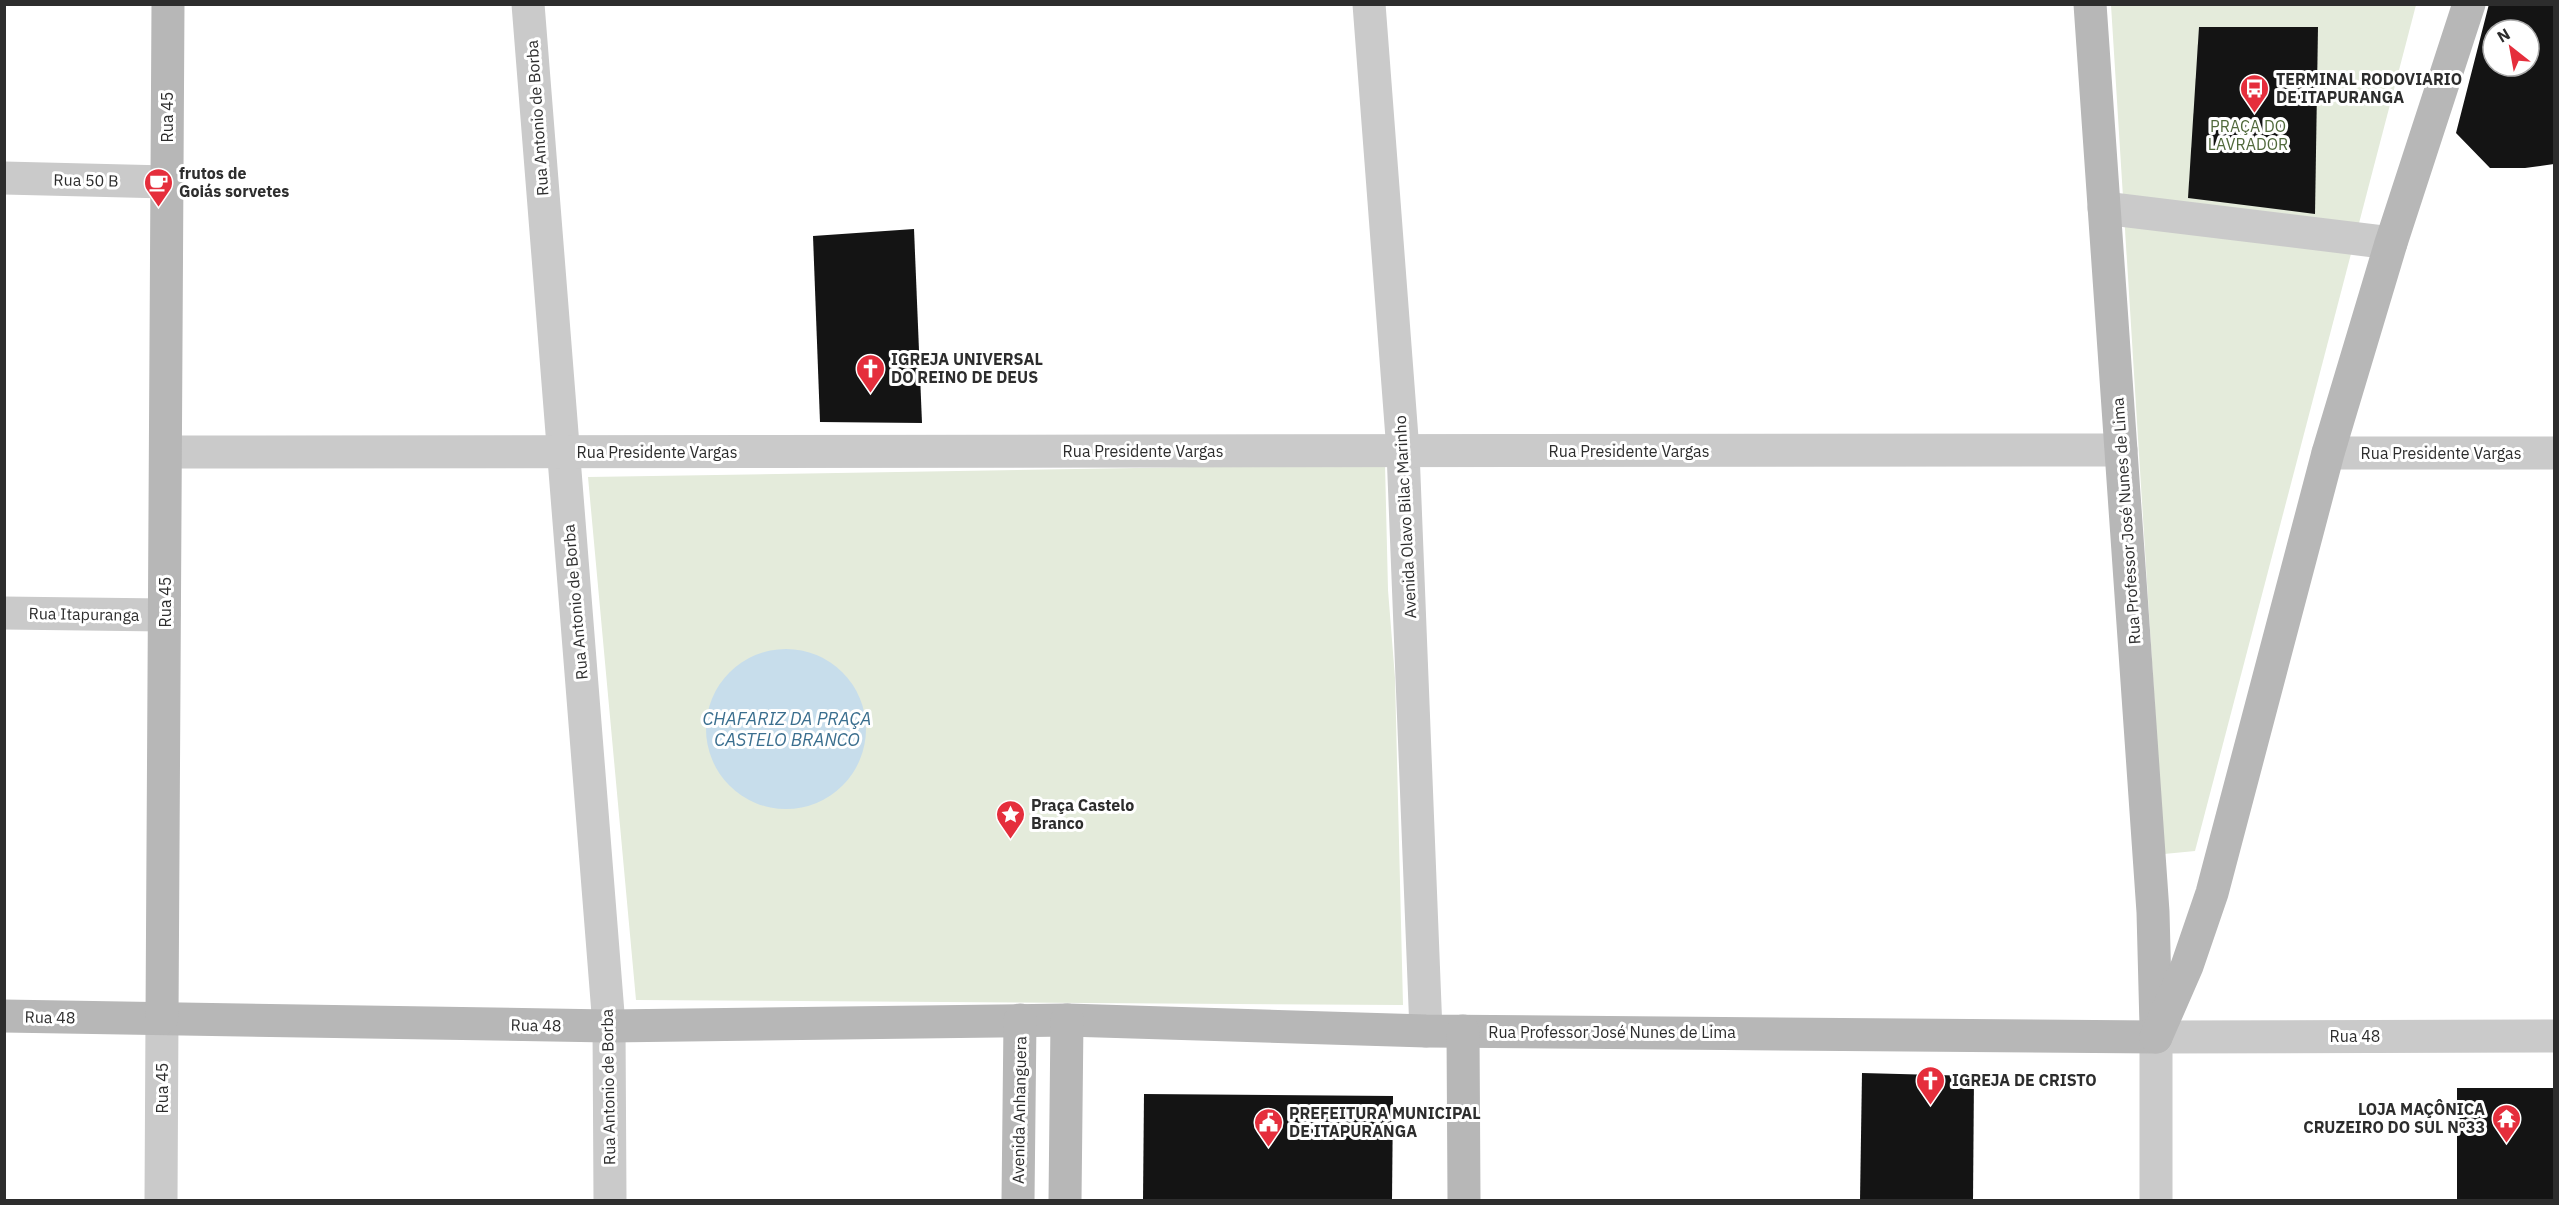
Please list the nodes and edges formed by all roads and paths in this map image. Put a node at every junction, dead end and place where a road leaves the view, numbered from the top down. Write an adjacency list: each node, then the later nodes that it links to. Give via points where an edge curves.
1 (168, 4): 7 (main road, Rua 45)
2 (528, 4): 13 (street, Rua Antonio de Borba)
3 (1369, 4): 11 (street, Avenida Olavo Bilac Marinho)
4 (2090, 4): 8 (main road, Rua Professor José Nunes de Lima)
5 (2469, 4): 9 (main road)
6 (4, 178): 7 (street, Rua 50 B)
7 (167, 182): 12 (main road, Rua 45)
8 (2104, 208): 9 (street); 10 (main road, Rua Professor José Nunes de Lima)
9 (2391, 243): 14 (main road)
10 (2121, 450): 11 (street, Rua Presidente Vargas); 26 (main road, Rua Professor José Nunes de Lima, via 2153,912)
11 (1403, 451): 13 (street, Rua Presidente Vargas); 23 (street, Avenida Olavo Bilac Marinho)
12 (166, 452): 13 (street, Rua Presidente Vargas); 17 (main road, Rua 45)
13 (564, 452): 22 (street, Rua Antonio de Borba)
14 (2328, 453): 15 (street, Rua Presidente Vargas); 26 (main road, via 2212,893 2187,966)
15 (2554, 453)
16 (4, 613): 17 (street, Rua Itapuranga)
17 (164, 615): 19 (main road, Rua 45)
18 (4, 1016): 19 (main road, Rua 48)
19 (162, 1018): 22 (main road, Rua 48); 27 (street, Rua 45)
20 (1020, 1020): 21 (main road, Rua 48); 22 (main road, Rua 48); 29 (main road, Avenida Anhanguera)
21 (1067, 1020): 23 (main road, Rua Professor José Nunes de Lima); 30 (main road)
22 (609, 1026): 28 (street, Rua Antonio de Borba)
23 (1426, 1031): 24 (main road, Rua Professor José Nunes de Lima)
24 (1463, 1031): 26 (main road, Rua Professor José Nunes de Lima); 31 (main road)
25 (2554, 1036): 26 (street, Rua 48)
26 (2156, 1037): 32 (street, Rua Professor José Nunes de Lima)
27 (161, 1200)
28 (610, 1200)
29 (1018, 1200)
30 (1065, 1200)
31 (1464, 1200)
32 (2156, 1200)

